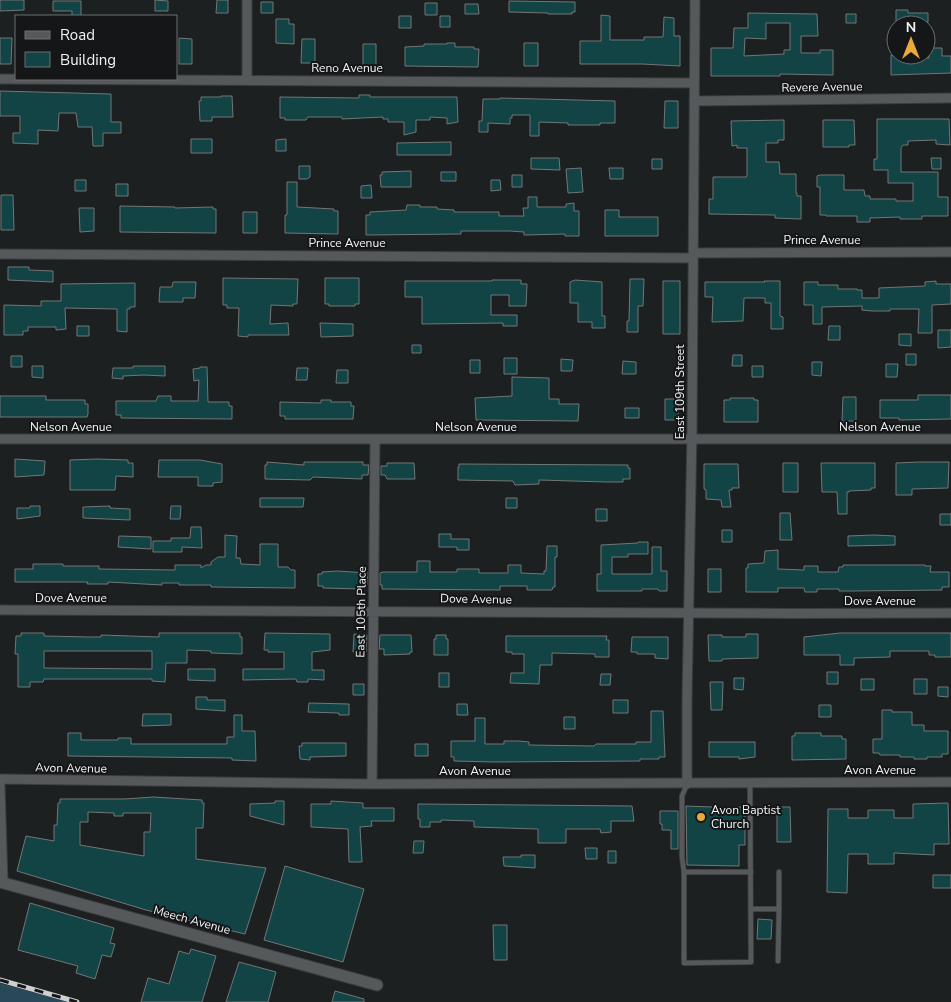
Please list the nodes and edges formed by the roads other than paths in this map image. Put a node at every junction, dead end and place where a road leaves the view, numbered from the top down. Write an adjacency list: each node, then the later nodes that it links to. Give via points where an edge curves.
1 (247, 0): 6 (street)
2 (695, 0): 7 (street, East 109th Street)
3 (0, 79): 4 (street, Reno Avenue)
4 (15, 79)
5 (178, 80): 6 (street, Reno Avenue)
6 (247, 80): 7 (street, Reno Avenue)
7 (694, 84): 9 (street, East 109th Street)
8 (951, 98): 9 (street, Revere Avenue)
9 (694, 101): 12 (street, East 109th Street)
10 (951, 252): 12 (street, Prince Avenue)
11 (0, 254): 12 (street, Prince Avenue)
12 (694, 256): 16 (street, East 109th Street)
13 (951, 439): 16 (street, Nelson Avenue)
14 (0, 440): 15 (street, Nelson Avenue)
15 (375, 440): 16 (street, Nelson Avenue); 18 (street, East 105th Place)
16 (692, 440): 20 (street, East 109th Street)
17 (0, 610): 18 (street, Dove Avenue)
18 (374, 610): 20 (street, Dove Avenue); 23 (street, East 105th Place)
19 (951, 613): 20 (street, Dove Avenue)
20 (688, 615): 24 (street, East 109th Street)
21 (0, 780): 23 (street, Avon Avenue)
22 (951, 782): 25 (street, Avon Avenue)
23 (372, 784): 24 (street, Avon Avenue)
24 (687, 784): 25 (street, Avon Avenue); 27 (lane, via 682,796)
25 (750, 784): 28 (lane)
26 (0, 785): 30 (street)
27 (684, 872): 28 (lane); 31 (lane, via 684,963 751,962)
28 (751, 872): 31 (lane)
29 (779, 872): 32 (lane)
30 (1, 882): 34 (street, Meech Avenue)
31 (751, 909): 32 (lane)
32 (779, 909): 33 (lane)
33 (778, 961)
34 (377, 985)

